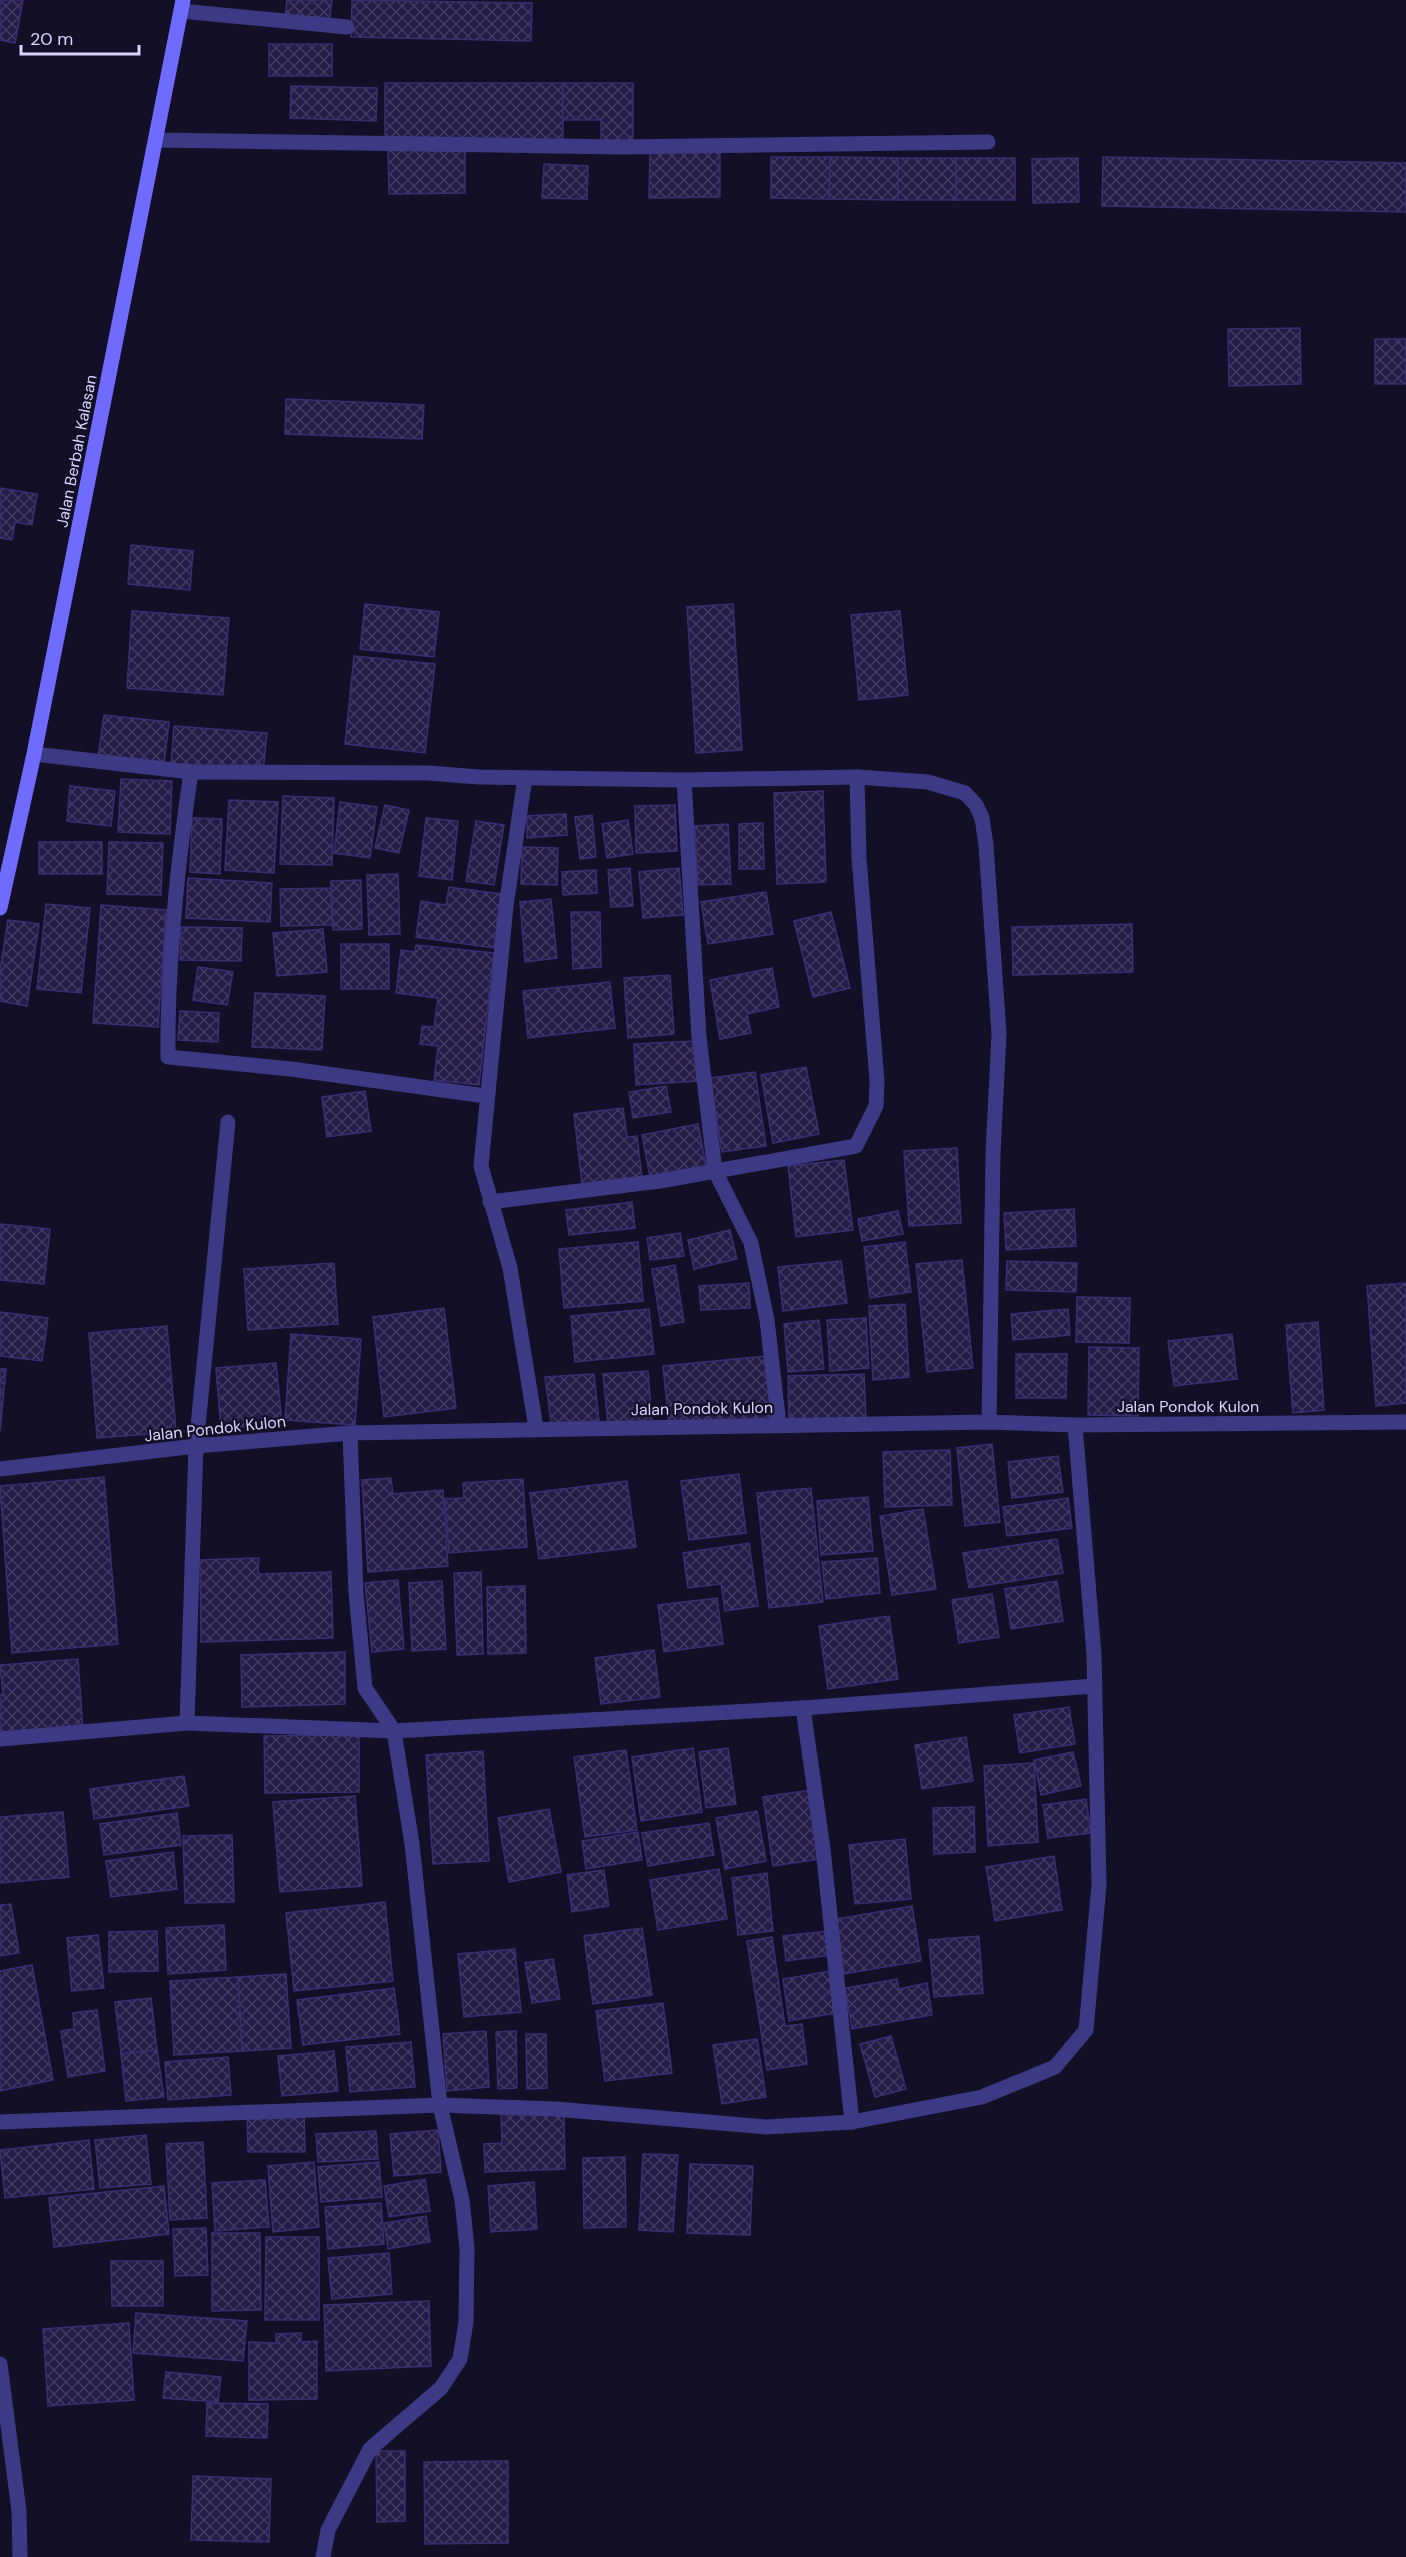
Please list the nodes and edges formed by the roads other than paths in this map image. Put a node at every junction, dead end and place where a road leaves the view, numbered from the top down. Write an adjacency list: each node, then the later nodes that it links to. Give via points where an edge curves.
1 (182, 5): 2 (street); 3 (street, Jalan Berbah Kalasan)
2 (347, 27)
3 (156, 140): 4 (street, via 621,147); 5 (street, Jalan Berbah Kalasan)
4 (988, 142)
5 (34, 754): 6 (street); 10 (street, Jalan Berbah Kalasan)
6 (190, 772): 8 (street, via 429,773); 11 (street, via 173,922 168,1057 291,1069)
7 (857, 777): 9 (street); 13 (street, via 876,1106 856,1146); 15 (street, via 928,782 965,793 982,818 999,1034)
8 (525, 778): 9 (street); 11 (street, via 506,906)
9 (684, 780): 13 (street, via 699,1037)
10 (0, 908)
11 (486, 1096): 14 (street, via 481,1166)
12 (228, 1122): 21 (street)
13 (715, 1171): 14 (street); 17 (street, via 751,1243 768,1320)
14 (490, 1202): 19 (street, via 510,1268)
15 (989, 1422): 17 (street, Jalan Pondok Kulon); 18 (street, Jalan Pondok Kulon)
16 (1406, 1422): 18 (street, Jalan Pondok Kulon)
17 (779, 1425): 19 (street, Jalan Pondok Kulon)
18 (1075, 1425): 23 (street)
19 (536, 1428): 20 (street, Jalan Pondok Kulon)
20 (350, 1433): 21 (street, Jalan Pondok Kulon); 26 (street, via 356,1593 365,1688)
21 (196, 1446): 22 (street, Jalan Pondok Kulon); 25 (street)
22 (0, 1469)
23 (1094, 1686): 24 (street); 30 (street, via 1099,1885 1086,2030 1055,2067 982,2097)
24 (803, 1708): 26 (street); 30 (street, via 824,1858)
25 (187, 1723): 26 (street); 27 (street)
26 (394, 1731): 28 (street, via 412,1844)
27 (0, 1739)
28 (440, 2105): 29 (street); 30 (street, via 555,2109 766,2127); 33 (street, via 462,2200 467,2248 466,2322 460,2359 441,2388 370,2449 328,2530)
29 (0, 2122)
30 (852, 2122)
31 (0, 2364): 32 (street, via 19,2511)
32 (20, 2557)
33 (323, 2557)

